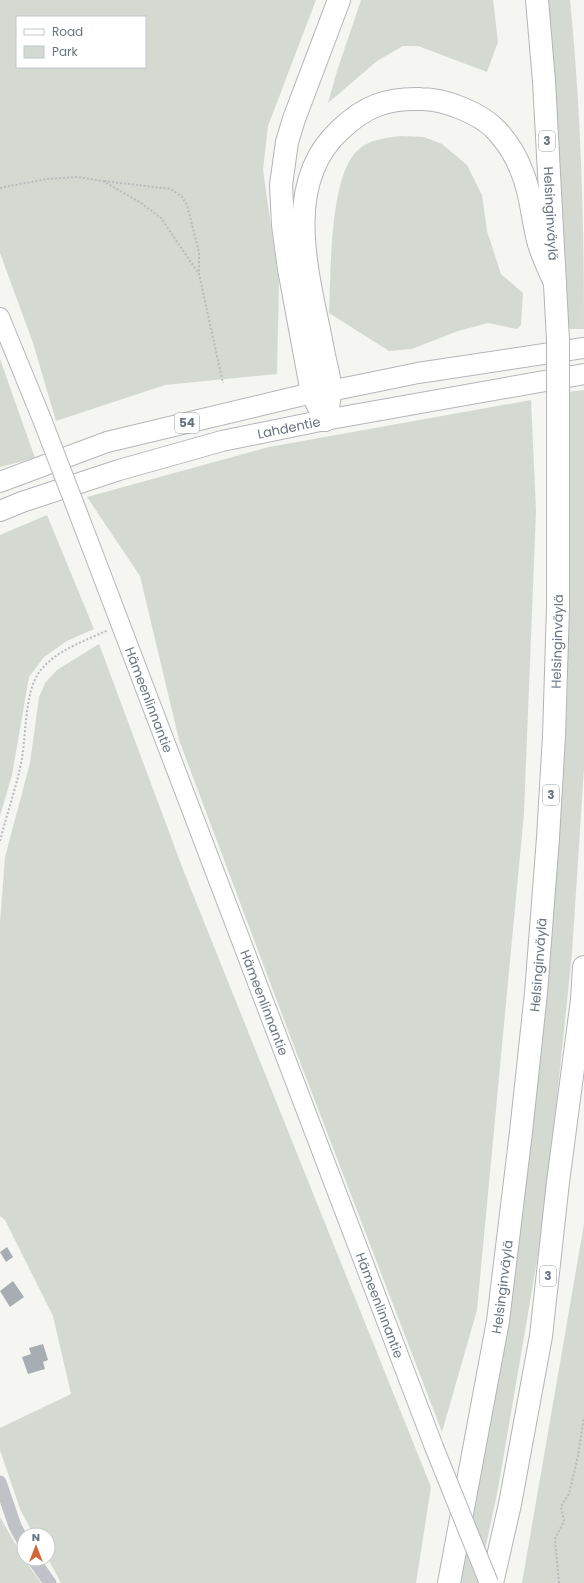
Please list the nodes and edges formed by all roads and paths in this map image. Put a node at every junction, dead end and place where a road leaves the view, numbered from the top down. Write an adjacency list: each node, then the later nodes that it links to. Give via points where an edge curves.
1 (339, 0): 11 (highway, via 294,119 287,142 281,185 289,269)
2 (536, 0): 6 (highway, Helsinginväylä / 3, via 544,81)
3 (103, 181): 4 (path, via 78,177 47,179); 5 (path, via 161,218); 5 (path, via 172,189 182,197 187,205 199,252)
4 (0, 188)
5 (199, 274): 10 (path)
6 (555, 283): 11 (highway, via 539,243 523,172 496,130 469,112 429,99 401,99 369,109 349,121 325,146 306,191 303,230); 23 (highway, Helsinginväylä / 3, bridge, via 558,340 558,599 548,838 536,993 498,1321)
7 (0, 317): 15 (main road, Hämeenlinnantie, bridge)
8 (584, 348): 11 (main road, 54, via 418,373)
9 (584, 374): 12 (main road, Lahdentie / 54)
10 (223, 383)
11 (321, 392): 12 (highway); 13 (main road, 54, via 107,442)
12 (325, 420): 14 (main road, Lahdentie / 54, via 222,441 119,470)
13 (0, 482)
14 (0, 511)
15 (122, 624): 16 (path, via 65,651 51,660 38,674 32,689 22,759); 24 (main road, Hämeenlinnantie, bridge)
16 (0, 841)
17 (584, 967): 25 (highway, 3, via 542,1336)
18 (584, 1417): 26 (path, via 569,1494 561,1506 564,1521 555,1539)
19 (0, 1482): 20 (street)
20 (16, 1528)
21 (39, 1567): 22 (street)
22 (50, 1583)
23 (449, 1583)
24 (488, 1583)
25 (492, 1583)
26 (559, 1583)

